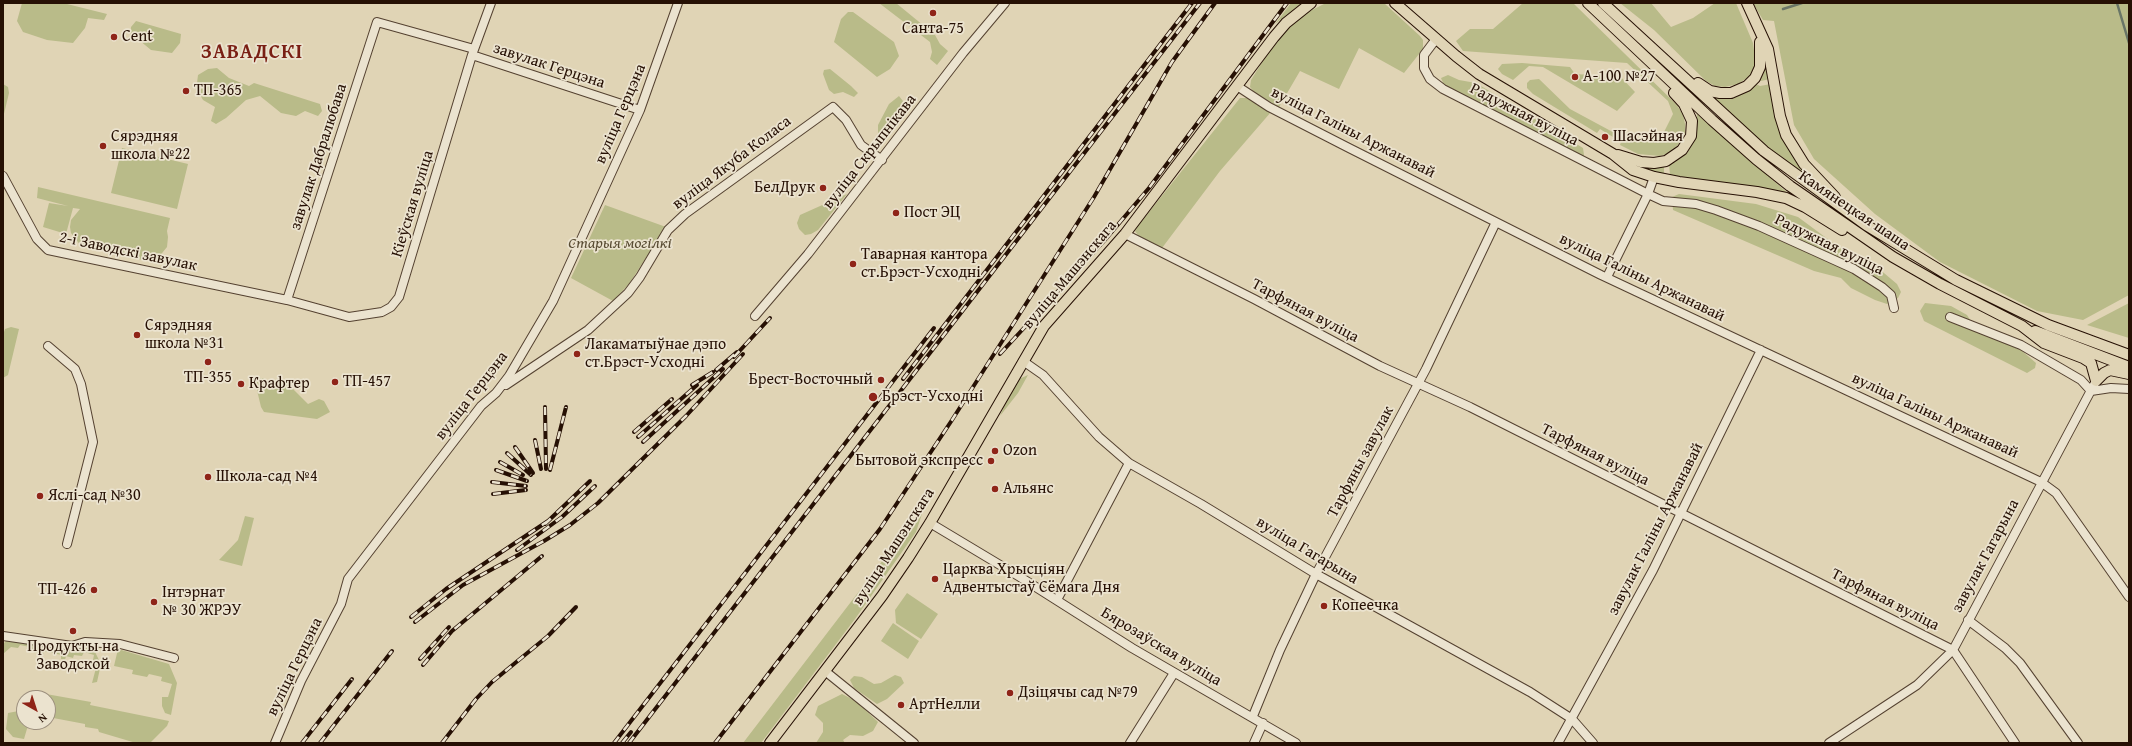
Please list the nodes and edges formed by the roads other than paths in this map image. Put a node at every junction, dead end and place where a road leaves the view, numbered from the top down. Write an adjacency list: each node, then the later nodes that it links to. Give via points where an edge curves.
1 (491, 3): 13 (street, Кіеўская вуліца)
2 (678, 3): 15 (street, вуліца Герцэна)
3 (1005, 3): 17 (street, вуліца Скрыпнікава, via 963,53)
4 (1312, 3): 14 (main road, вуліца Машэнскага, via 1280,29)
5 (1395, 3): 12 (main road)
6 (1588, 3): 11 (main road, Камянецкая шаша)
7 (1603, 3): 11 (main road, Камянецкая шаша)
8 (1747, 3): 10 (main road)
9 (377, 22): 13 (street, завулак Герцэна); 26 (street, завулак Дабралюбава)
10 (1758, 26): 11 (main road, via 1762,53 1758,73 1747,86 1726,93 1705,88 1647,40); 22 (main road, via 1769,54 1780,116 1792,146 1822,185 1854,211)
11 (1631, 37): 16 (main road, via 1637,57 1684,104 1692,127 1682,150 1666,161 1641,162); 22 (main road, Камянецкая шаша, via 1764,151); 24 (main road, Камянецкая шаша, via 1756,159)
12 (1436, 39): 16 (main road, via 1492,82); 20 (street, Радужная вуліца, via 1427,49 1424,61 1426,74 1435,83)
13 (473, 52): 15 (street, завулак Герцэна); 26 (street, Кіеўская вуліца, via 396,303 382,312 349,317)
14 (1237, 86): 21 (street, вуліца Галіны Аржанавай, via 1269,107); 23 (main road, вуліца Машэнскага)
15 (640, 110): 41 (street, вуліца Герцэна, via 553,301 513,371)
16 (1613, 154): 19 (main road, via 1633,170)
17 (882, 160): 28 (street, вуліца Скрыпнікава); 41 (street, вуліца Якуба Коласа, via 861,145 846,120 833,107 689,210 668,230 628,293 588,330 520,374)
18 (3, 176): 26 (street, 2-і Заводскі завулак, via 37,239 48,250)
19 (1654, 176): 20 (street); 24 (main road, via 1786,198 1863,243)
20 (1648, 194): 25 (street); 27 (street, Радужная вуліца, via 1663,201 1696,204 1716,210 1759,226 1854,269 1891,295)
21 (1496, 222): 25 (street, вуліца Галіны Аржанавай); 38 (street, Тарфяны завулак)
22 (1866, 225): 33 (main road, Камянецкая шаша, via 1956,280 2048,325)
23 (1125, 234): 34 (main road, вуліца Машэнскага, via 1052,316); 38 (street, Тарфяная вуліца)
24 (1882, 251): 30 (main road, Камянецкая шаша)
25 (1607, 277): 32 (street, вуліца Галіны Аржанавай)
26 (287, 300)
27 (1894, 308)
28 (755, 316)
29 (1950, 317): 40 (street, via 2021,345 2081,380)
30 (2022, 326): 35 (main road); 37 (main road, Камянецкая шаша, via 2044,343 2092,363)
31 (48, 346): 46 (street, via 74,369 81,384 93,442)
32 (1760, 350): 43 (street, вуліца Галіны Аржанавай); 44 (street, завулак Галіны Аржанавай)
33 (2129, 355)
34 (1022, 361): 42 (street, вуліца Гагарына, via 1043,375 1099,437); 45 (main road, вуліца Машэнскага)
35 (2129, 367)
36 (2129, 374): 37 (main road, via 2110,370)
37 (2096, 382): 40 (street, завулак Гагарына)
38 (1418, 384): 44 (street, Тарфяная вуліца, via 1470,407); 47 (street, Тарфяны завулак)
39 (2129, 389): 40 (street)
40 (2091, 391): 43 (street, завулак Гагарына)
41 (496, 393): 59 (street, вуліца Герцэна, via 481,406 348,579 341,604 301,681)
42 (1129, 463): 47 (street, вуліца Гагарына); 49 (street)
43 (2041, 482): 48 (street, вуліца Галіны Аржанавай, via 2056,493); 50 (street, завулак Гагарына)
44 (1682, 514): 52 (street, Тарфяная вуліца); 57 (street, завулак Галіны Аржанавай)
45 (930, 523): 49 (street, Бярозаўская вуліца); 54 (main road, вуліца Машэнскага, via 882,596)
46 (67, 544)
47 (1316, 574): 56 (street, Тарфяны завулак, via 1280,650); 57 (street, вуліца Гагарына, via 1530,692)
48 (2129, 597)
49 (1057, 600): 55 (street, Бярозаўская вуліца)
50 (1968, 620): 52 (street, завулак Гагарына); 69 (street, via 2005,648 2020,663)
51 (3, 636): 53 (street, via 72,646 85,642 120,644)
52 (1953, 650): 67 (street, завулак Гагарына, via 1917,685); 68 (street, Тарфяная вуліца)
53 (174, 658)
54 (825, 671): 60 (main road, вуліца Машэнскага); 61 (street)
55 (1174, 673): 56 (street, Бярозаўская вуліца); 62 (street)
56 (1253, 716): 58 (street, Бярозаўская вуліца)
57 (1572, 719): 65 (street, завулак Галіны Аржанавай); 66 (street, вуліца Гагарына)
58 (1263, 723): 63 (street); 64 (street, Бярозаўская вуліца)
59 (275, 743)
60 (770, 743)
61 (914, 743)
62 (1130, 743)
63 (1254, 743)
64 (1296, 743)
65 (1558, 743)
66 (1593, 743)
67 (1829, 743)
68 (2015, 743)
69 (2078, 743)

